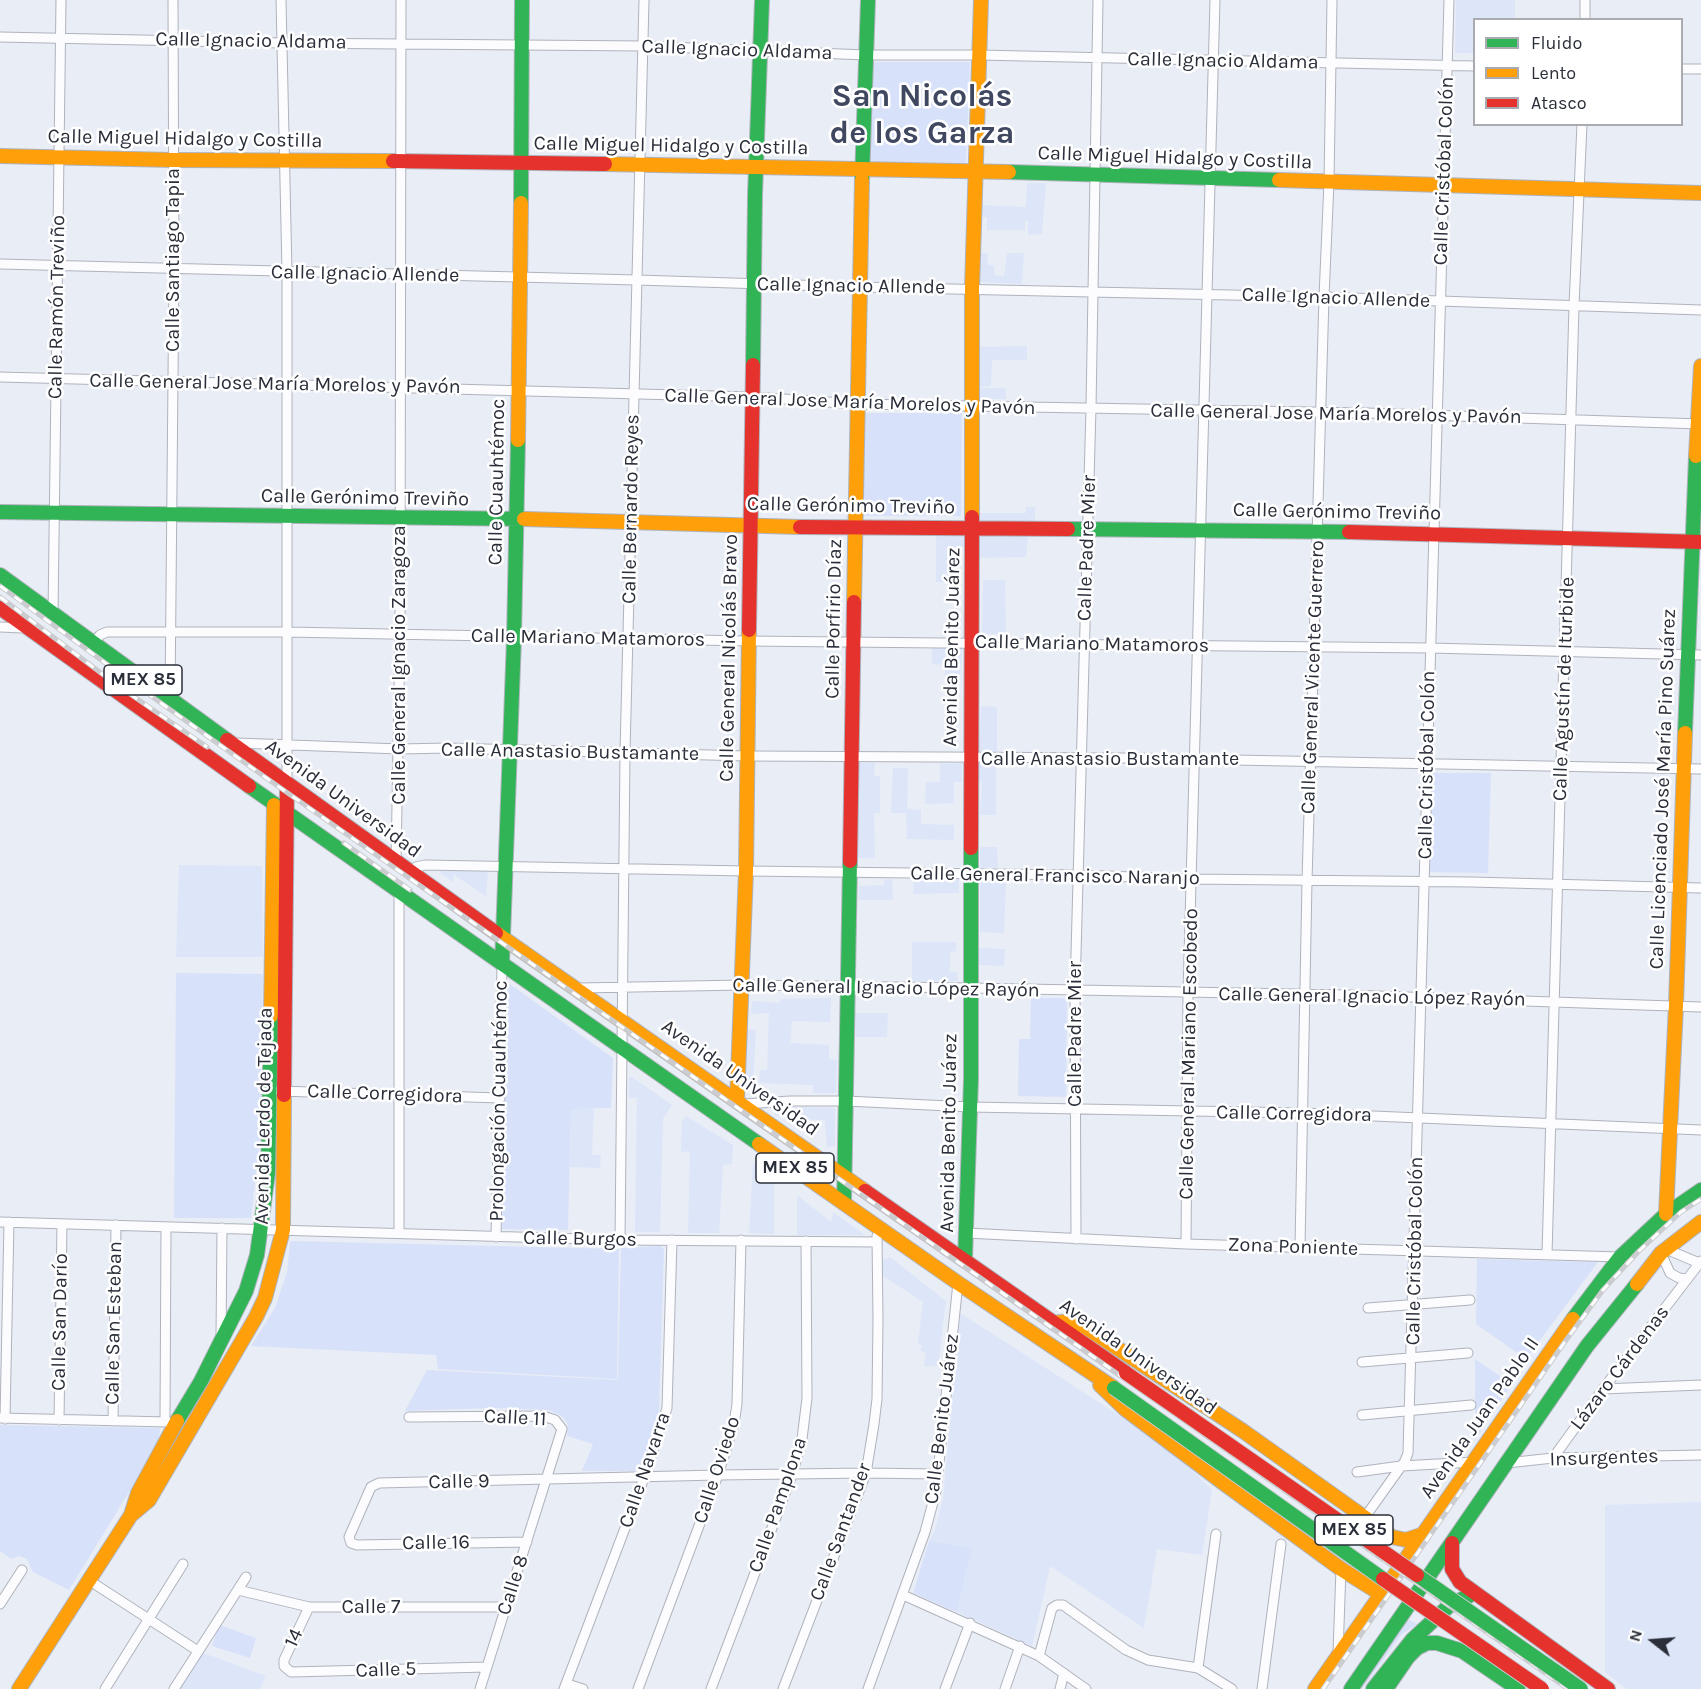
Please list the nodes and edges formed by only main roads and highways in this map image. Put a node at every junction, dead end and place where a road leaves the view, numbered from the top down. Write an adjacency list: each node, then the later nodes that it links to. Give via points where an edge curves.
1 (522, 0): 6 (main road, Calle Cuauhtémoc)
2 (762, 0): 7 (main road, Calle General Nicolás Bravo)
3 (868, 0): 8 (main road, Calle Porfirio Díaz)
4 (981, 0): 9 (main road, Avenida Benito Juárez)
5 (0, 156): 6 (main road, Calle Miguel Hidalgo y Costilla)
6 (522, 163): 7 (main road, Calle Miguel Hidalgo y Costilla); 14 (main road, Calle Cuauhtémoc)
7 (756, 166): 8 (main road, Calle Miguel Hidalgo y Costilla); 15 (main road, Calle General Nicolás Bravo)
8 (862, 170): 9 (main road, Calle Miguel Hidalgo y Costilla); 16 (main road, Calle Porfirio Díaz)
9 (976, 171): 10 (main road, Calle Miguel Hidalgo y Costilla); 17 (main road, Avenida Benito Juárez, via 972,288)
10 (1701, 193)
11 (1701, 366): 12 (main road, Calle Licenciado José María Pino Suárez)
12 (1699, 424): 18 (main road, Calle Licenciado José María Pino Suárez)
13 (0, 512): 14 (main road, Calle Gerónimo Treviño)
14 (515, 519): 15 (main road, Calle Gerónimo Treviño); 25 (main road, Calle Cuauhtémoc)
15 (750, 524): 16 (main road, Calle Gerónimo Treviño); 28 (main road, Calle General Nicolás Bravo)
16 (856, 528): 17 (main road, Calle Gerónimo Treviño); 29 (main road, Calle Porfirio Díaz)
17 (973, 528): 18 (main road, Calle Gerónimo Treviño, via 1433,533); 34 (main road, Avenida Benito Juárez, via 970,1107)
18 (1696, 542): 21 (main road, Calle Licenciado José María Pino Suárez)
19 (0, 575): 22 (main road, Avenida Universidad / MEX 85)
20 (0, 608): 23 (main road, Avenida Universidad / MEX 85)
21 (1694, 655): 32 (main road, Calle Licenciado José María Pino Suárez, via 1682,769)
22 (287, 783): 24 (main road, Avenida Lerdo de Tejada); 25 (main road, Avenida Universidad / MEX 85)
23 (274, 805): 24 (main road, Avenida Universidad / MEX 85); 27 (main road, Avenida Lerdo de Tejada)
24 (288, 814): 26 (main road, Avenida Universidad / MEX 85); 27 (main road, Avenida Lerdo de Tejada)
25 (504, 939): 26 (main road, Calle Cuauhtémoc); 28 (main road, Avenida Universidad / MEX 85)
26 (502, 964): 31 (main road, Avenida Universidad / MEX 85)
27 (278, 1091): 38 (main road, Avenida Lerdo de Tejada, via 262,1229 246,1291 201,1381 170,1423); 38 (main road, Avenida Lerdo de Tejada, via 283,1230 265,1298 149,1500)
28 (740, 1102): 29 (main road, Avenida Universidad / MEX 85)
29 (844, 1175): 31 (main road, Calle Porfirio Díaz); 34 (main road, Avenida Universidad / MEX 85)
30 (1701, 1190): 32 (main road, Avenida Juan Pablo II)
31 (844, 1203): 36 (main road, Avenida Universidad / MEX 85)
32 (1666, 1214): 39 (main road, Avenida Juan Pablo II, via 1620,1257 1584,1302)
33 (1701, 1222): 40 (main road, via 1663,1251 1587,1346)
34 (965, 1259): 35 (main road, Avenida Universidad / MEX 85)
35 (1054, 1323): 37 (main road, via 1070,1321 1085,1327); 53 (main road, Avenida Universidad / MEX 85, bridge)
36 (1089, 1372): 41 (main road, via 1125,1409); 52 (main road, Avenida Universidad / MEX 85, bridge)
37 (1350, 1506): 39 (main road, via 1396,1539); 41 (main road, via 1350,1538 1334,1553)
38 (131, 1515): 46 (main road, Avenida Lerdo de Tejada)
39 (1421, 1535): 42 (main road, Avenida Juan Pablo II)
40 (1452, 1543): 43 (main road, via 1451,1562 1456,1576); 48 (main road)
41 (1323, 1556): 42 (main road)
42 (1381, 1594): 47 (main road, Avenida Juan Pablo II)
43 (1482, 1598): 44 (main road); 49 (main road, via 1465,1597 1451,1604 1407,1646)
44 (1499, 1609): 45 (main road, via 1478,1611 1468,1617 1459,1638); 54 (main road)
45 (1462, 1651): 50 (main road, via 1437,1643 1417,1648); 51 (main road)
46 (19, 1689)
47 (1315, 1689)
48 (1351, 1689)
49 (1373, 1689)
50 (1386, 1689)
51 (1518, 1689)
52 (1542, 1689)
53 (1581, 1689)
54 (1608, 1689)

